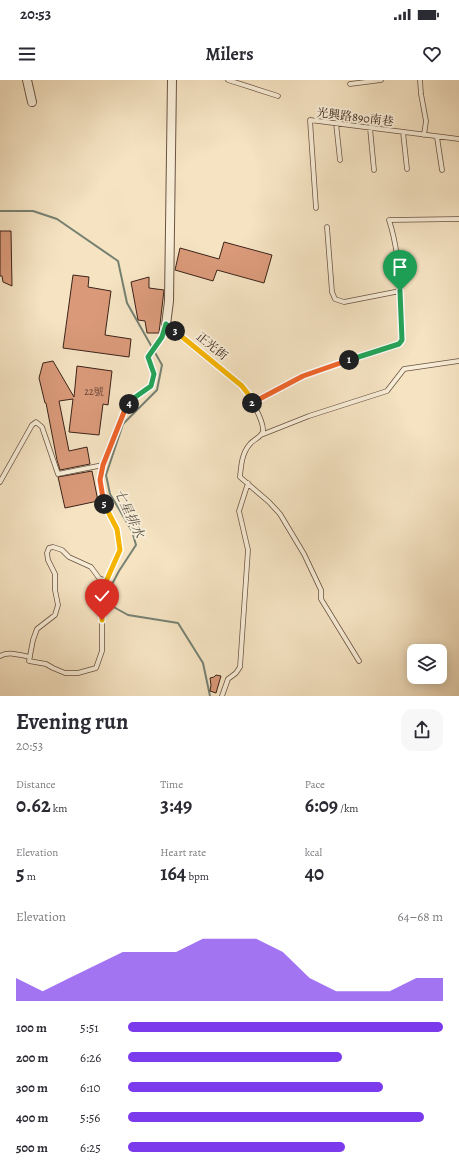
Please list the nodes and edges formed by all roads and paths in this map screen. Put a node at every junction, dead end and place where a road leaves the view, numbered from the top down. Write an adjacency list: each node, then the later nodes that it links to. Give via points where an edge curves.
1 (27, 80): 8 (street)
2 (172, 80): 23 (street, via 169,289)
3 (228, 80): 7 (lane)
4 (381, 80): 6 (lane)
5 (420, 80): 12 (lane, via 426,120)
6 (350, 84)
7 (278, 96)
8 (32, 102)
9 (336, 123): 10 (lane, 光興路890南巷); 15 (lane); 19 (lane, 光興路890南巷, via 310,120)
10 (370, 128): 11 (lane, 光興路890南巷); 17 (lane)
11 (403, 132): 12 (lane, 光興路890南巷); 16 (lane)
12 (424, 135): 13 (lane, 光興路890南巷)
13 (437, 137): 14 (lane, 光興路890南巷); 18 (lane)
14 (459, 139)
15 (340, 160)
16 (407, 169)
17 (374, 170)
18 (442, 170)
19 (316, 208)
20 (459, 220): 22 (lane, via 390,220 395,237)
21 (327, 227): 22 (lane, via 332,292 335,299 344,302)
22 (400, 291): 25 (lane, via 402,340 399,344 303,376)
23 (166, 324): 25 (lane, 正光街, via 242,386); 27 (lane, via 162,337 148,357 154,374 151,386 126,407)
24 (459, 361): 26 (lane, via 404,369 387,390)
25 (252, 403): 26 (lane, 正光街, via 261,417)
26 (261, 435): 29 (lane, via 250,443 242,460 240,476)
27 (103, 465): 28 (lane, via 58,474 42,427 36,422); 30 (lane, via 100,480 104,507 117,529 120,550)
28 (0, 482)
29 (248, 483): 33 (lane, via 280,514 304,554 321,590 321,600); 34 (lane, via 239,511 248,550 240,667 228,678)
30 (106, 581): 32 (lane, via 102,596 102,651 96,668 78,673 65,673 46,664 29,660); 32 (lane, via 99,578 91,567 62,550 49,548 48,560 55,574 58,605 55,615 37,629)
31 (0, 656): 32 (lane, via 14,654)
32 (30, 657)
33 (359, 661)
34 (222, 696)

